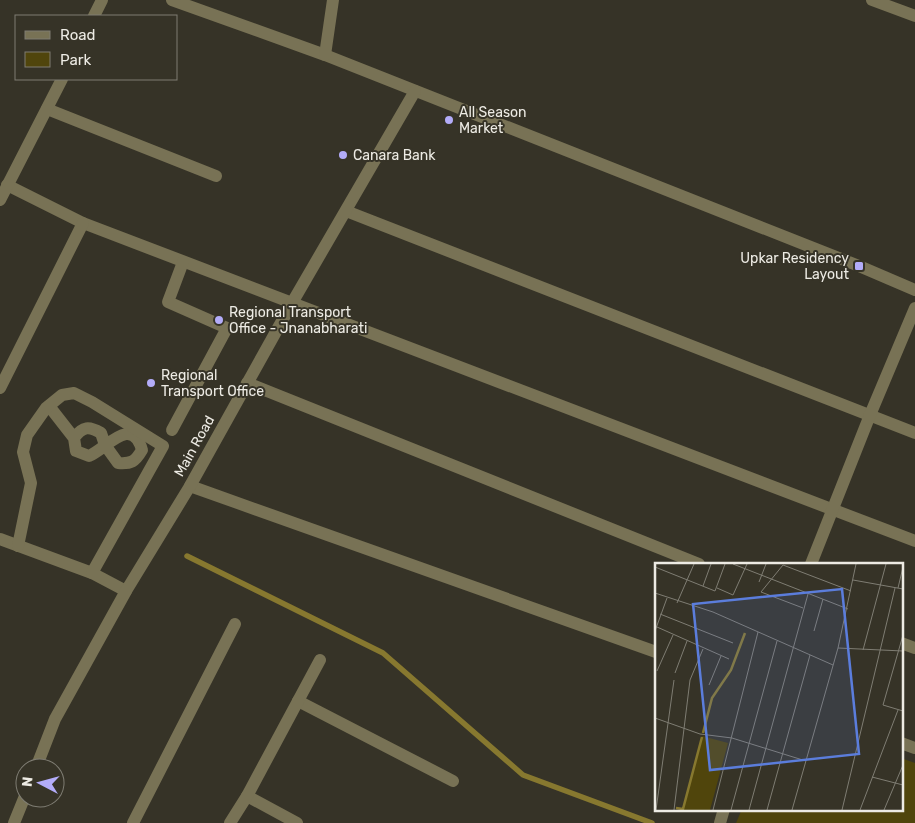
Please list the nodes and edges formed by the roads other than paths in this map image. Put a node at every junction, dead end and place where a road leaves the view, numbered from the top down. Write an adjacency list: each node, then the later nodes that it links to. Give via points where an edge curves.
1 (102, 0): 5 (street)
2 (172, 0): 7 (street)
3 (333, 0): 7 (street)
4 (872, 0): 6 (street)
5 (94, 15)
6 (915, 16)
7 (325, 55): 9 (street)
8 (62, 80): 10 (street)
9 (415, 90): 14 (street, Main Road); 17 (street)
10 (47, 109): 11 (street); 12 (street)
11 (216, 176)
12 (7, 185): 13 (street); 15 (street)
13 (0, 200)
14 (346, 211): 18 (street, Main Road); 23 (street)
15 (83, 223): 16 (street); 21 (street)
16 (183, 262): 18 (street); 24 (street, via 168,302 227,328)
17 (915, 290)
18 (292, 303): 20 (street, Main Road); 30 (street)
19 (915, 308): 23 (street)
20 (247, 383): 29 (street, Main Road); 34 (street)
21 (0, 388)
22 (49, 406): 26 (street, via 62,395 74,393); 27 (street); 33 (street, via 27,435 23,452 31,483)
23 (870, 415): 25 (street); 30 (street)
24 (172, 430)
25 (915, 433)
26 (136, 434): 28 (street, via 125,434); 28 (street, via 142,450 128,464 118,463); 36 (street, via 163,446)
27 (74, 438): 28 (street, via 78,432 93,428 101,432); 28 (street, via 76,451 89,456)
28 (105, 445)
29 (190, 486): 37 (street, Main Road); 41 (street)
30 (833, 509): 32 (street); 35 (street)
31 (0, 539): 33 (street)
32 (915, 541)
33 (18, 546): 36 (street)
34 (697, 563)
35 (811, 563)
36 (92, 573): 37 (street)
37 (126, 591): 46 (street, Main Road, via 56,720)
38 (235, 624): 52 (street)
39 (902, 643): 40 (street)
40 (915, 648)
41 (655, 652)
42 (320, 660): 43 (street)
43 (298, 702): 47 (street); 48 (street)
44 (902, 743): 45 (street)
45 (915, 748)
46 (40, 758)
47 (453, 781)
48 (247, 796): 53 (street); 54 (street)
49 (20, 808): 51 (street)
50 (724, 810): 55 (street)
51 (14, 823)
52 (133, 823)
53 (230, 823)
54 (297, 823)
55 (720, 823)

